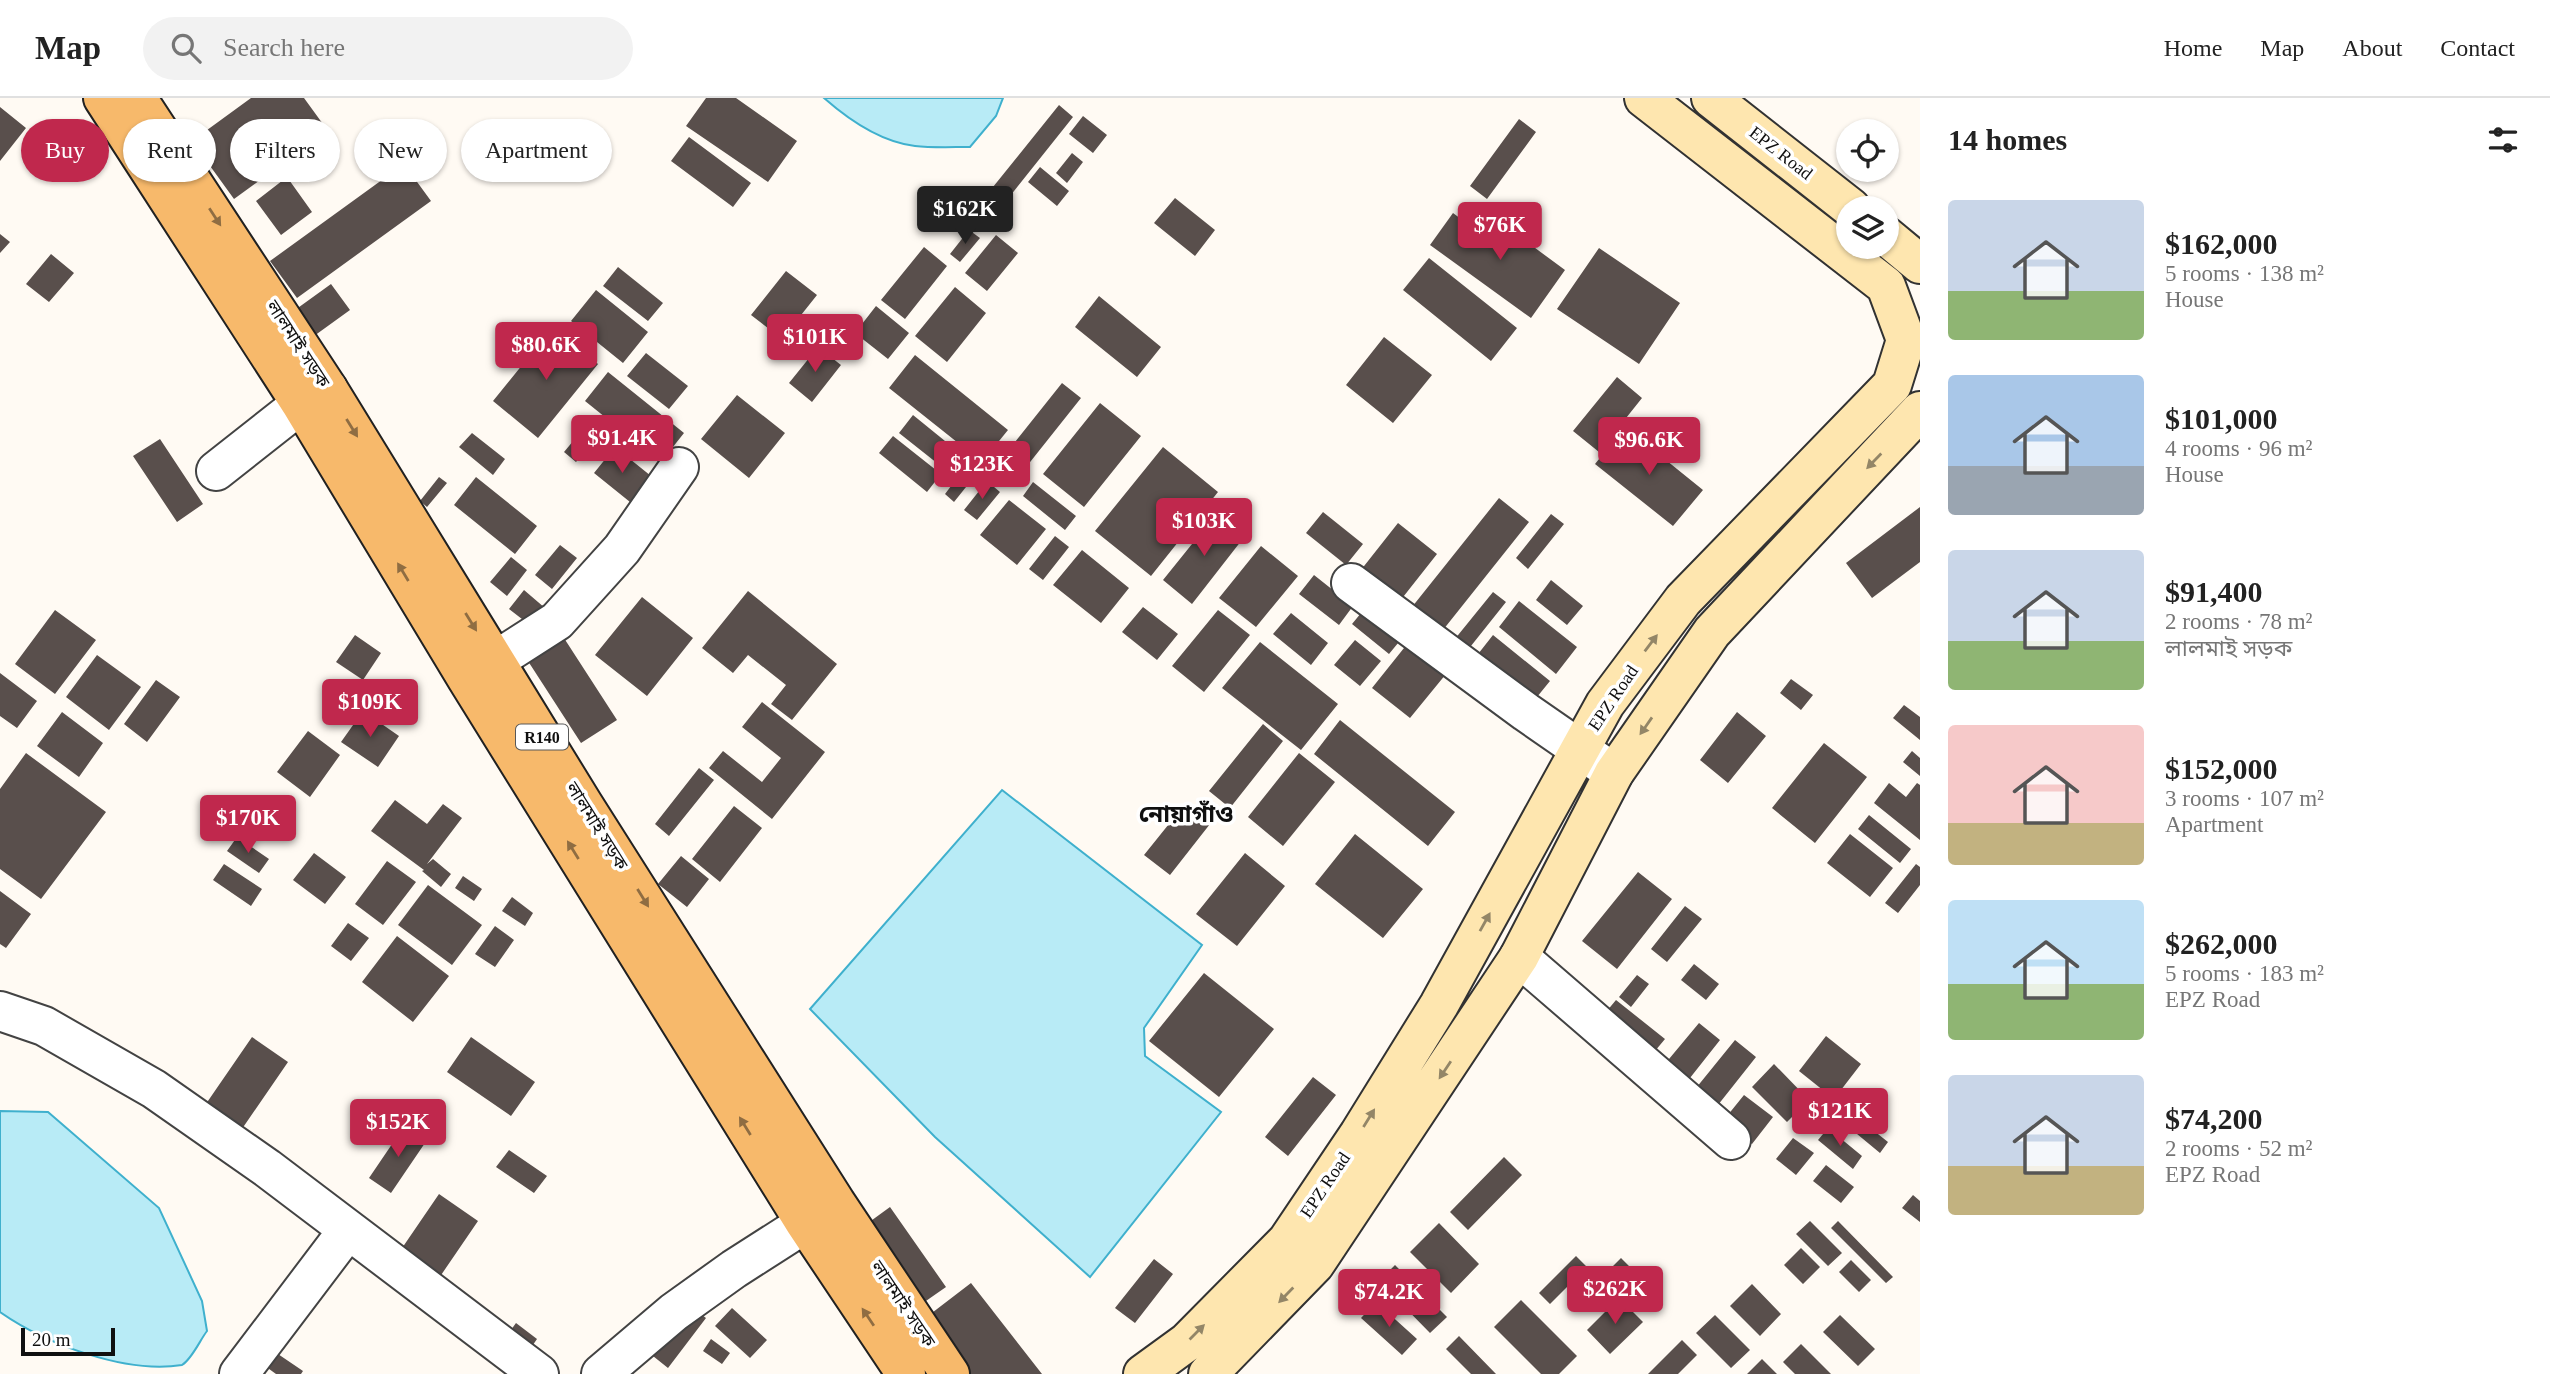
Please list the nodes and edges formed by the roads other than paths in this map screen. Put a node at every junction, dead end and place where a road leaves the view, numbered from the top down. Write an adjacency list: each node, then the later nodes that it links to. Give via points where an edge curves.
1 (103, 98): 9 (main road, লালমাই সড়ক / R140)
2 (137, 98): 9 (main road, লালমাই সড়ক / R140, one-way to 9)
3 (1644, 98): 8 (main road, EPZ Road, via 1886,286)
4 (1712, 98): 5 (main road, EPZ Road)
5 (1836, 196)
6 (1899, 247): 7 (main road)
7 (1920, 264)
8 (1910, 360): 15 (main road, EPZ Road, one-way to 8, via 1605,704 1683,600 1892,385)
9 (315, 397): 12 (street); 14 (main road, লালমাই সড়ক / R140)
10 (1920, 411): 16 (main road, EPZ Road, one-way to 16, via 1712,632)
11 (680, 467): 14 (street, via 621,549 557,621)
12 (216, 471)
13 (1351, 583): 15 (street)
14 (481, 670): 22 (main road, লালমাই সড়ক / R140)
15 (1581, 749): 16 (street); 18 (main road, EPZ Road, one-way to 15)
16 (1614, 772): 17 (main road, EPZ Road)
17 (1519, 957): 20 (main road, EPZ Road); 21 (street)
18 (1439, 1005): 20 (main road); 24 (main road, EPZ Road, one-way to 18, via 1359,1134)
19 (0, 1011): 23 (street, via 44,1026 154,1089)
20 (1474, 1027): 24 (main road, EPZ Road, one-way to 24)
21 (1731, 1140)
22 (820, 1213): 27 (street, via 674,1312); 28 (main road, লালমাই সড়ক / R140, one-way to 22); 29 (main road, লালমাই সড়ক / R140)
23 (348, 1230): 25 (street); 26 (street)
24 (1301, 1253): 30 (main road, EPZ Road, one-way to 24); 31 (main road, EPZ Road, one-way to 31)
25 (239, 1374)
26 (539, 1374)
27 (601, 1374)
28 (906, 1374)
29 (950, 1374)
30 (1143, 1374)
31 (1208, 1374)

